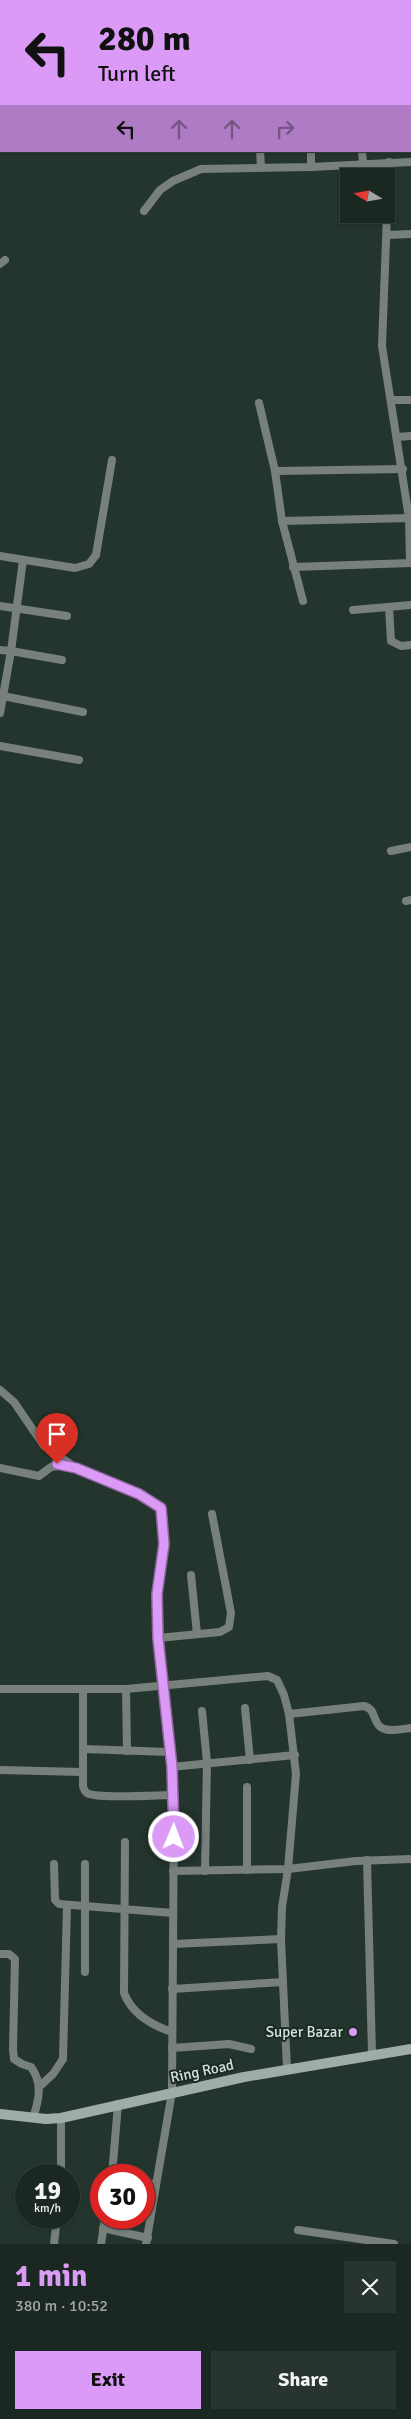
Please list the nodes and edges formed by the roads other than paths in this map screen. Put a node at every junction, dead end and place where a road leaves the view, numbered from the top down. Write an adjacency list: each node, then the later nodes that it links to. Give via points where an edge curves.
1 (260, 152): 7 (street)
2 (311, 152): 8 (street)
3 (362, 152): 6 (street)
4 (389, 162): 5 (street); 6 (street); 11 (street)
5 (411, 162)
6 (363, 164): 8 (street)
7 (261, 167): 8 (street); 9 (street, via 201,169 189,173 160,190)
8 (311, 167)
9 (144, 211)
10 (411, 234): 11 (street)
11 (387, 235): 12 (street, via 382,346)
12 (392, 400): 13 (street); 16 (street)
13 (411, 400)
14 (259, 403): 19 (street)
15 (411, 436): 16 (street)
16 (397, 437): 18 (street)
17 (112, 460): 24 (street, via 96,555 89,564 75,568)
18 (402, 469): 19 (street); 20 (street)
19 (275, 470): 22 (street)
20 (407, 478): 21 (street)
21 (410, 518): 22 (street); 25 (street)
22 (282, 521): 26 (street)
23 (0, 556): 24 (street)
24 (23, 560): 31 (street)
25 (410, 563): 26 (street)
26 (293, 567): 27 (street)
27 (303, 601)
28 (411, 605): 30 (street)
29 (0, 606): 31 (street)
30 (389, 607): 32 (street); 34 (street, via 392,642 401,646)
31 (17, 608): 33 (street); 36 (street)
32 (353, 610)
33 (68, 616)
34 (411, 645)
35 (0, 650): 36 (street)
36 (11, 651): 37 (street); 38 (street)
37 (62, 660)
38 (3, 696): 39 (street); 40 (street)
39 (83, 712)
40 (0, 713)
41 (0, 746): 42 (street)
42 (79, 760)
43 (411, 847): 44 (street)
44 (391, 850)
45 (0, 1390): 47 (street, via 14,1402 44,1446)
46 (0, 1468): 47 (street, via 39,1476 57,1464)
47 (76, 1468): 51 (street, via 139,1494 161,1508 164,1544 157,1594)
48 (212, 1514): 50 (street, via 231,1618 226,1630)
49 (191, 1575): 50 (street)
50 (197, 1634): 51 (street)
51 (158, 1638): 52 (street)
52 (162, 1686): 55 (street); 58 (street, via 268,1676 277,1680); 62 (street)
53 (0, 1689): 54 (street)
54 (83, 1689): 55 (street); 60 (street)
55 (126, 1689): 61 (street)
56 (245, 1708): 64 (street)
57 (202, 1711): 65 (street)
58 (289, 1714): 59 (street, via 364,1706 372,1711 383,1729); 63 (street)
59 (411, 1728)
60 (83, 1749): 61 (street); 68 (street)
61 (127, 1751): 62 (street)
62 (169, 1752): 66 (street)
63 (295, 1755): 64 (street); 76 (street)
64 (250, 1760): 65 (street)
65 (207, 1762): 66 (street); 79 (street)
66 (172, 1767): 70 (street)
67 (0, 1770): 68 (street)
68 (83, 1772): 70 (street, via 84,1790 93,1795)
69 (247, 1787): 77 (street)
70 (174, 1795): 78 (street)
71 (125, 1842): 82 (street)
72 (411, 1859): 73 (street)
73 (367, 1860): 76 (street); 94 (street)
74 (54, 1864): 80 (street, via 55,1900)
75 (85, 1864): 81 (street)
76 (288, 1869): 77 (street); 84 (street)
77 (247, 1870): 79 (street)
78 (173, 1871): 79 (street); 83 (street)
79 (205, 1871)
80 (66, 1906): 81 (street); 96 (street, via 63,2059)
81 (86, 1907): 82 (street); 87 (street)
82 (126, 1908): 83 (street); 90 (street, via 124,1993 145,2020)
83 (173, 1913): 85 (street)
84 (281, 1939): 85 (street); 88 (street)
85 (172, 1944): 89 (street)
86 (0, 1954): 96 (street, via 9,1954 15,1959 14,2058 32,2067)
87 (85, 1972)
88 (283, 1982): 89 (street); 95 (street)
89 (172, 1989): 90 (street)
90 (172, 2032): 91 (street)
91 (172, 2048): 92 (street, via 229,2044); 97 (street)
92 (251, 2049)
93 (411, 2049): 94 (main road, Ring Road)
94 (372, 2054): 95 (main road, Ring Road)
95 (287, 2069): 97 (main road, Ring Road)
96 (39, 2086): 100 (street)
97 (172, 2092): 98 (main road, Ring Road); 104 (street)
98 (118, 2104): 101 (main road, Ring Road); 103 (street)
99 (0, 2114): 100 (main road, Ring Road)
100 (33, 2118): 101 (main road, Ring Road)
101 (61, 2118): 102 (street)
102 (61, 2164)
103 (113, 2164)
104 (156, 2184): 109 (street)
105 (56, 2229): 111 (street)
106 (103, 2229): 112 (street)
107 (106, 2229): 109 (street)
108 (298, 2230): 110 (street)
109 (147, 2241)
110 (356, 2241): 113 (street)
111 (54, 2244)
112 (101, 2244)
113 (394, 2244)

